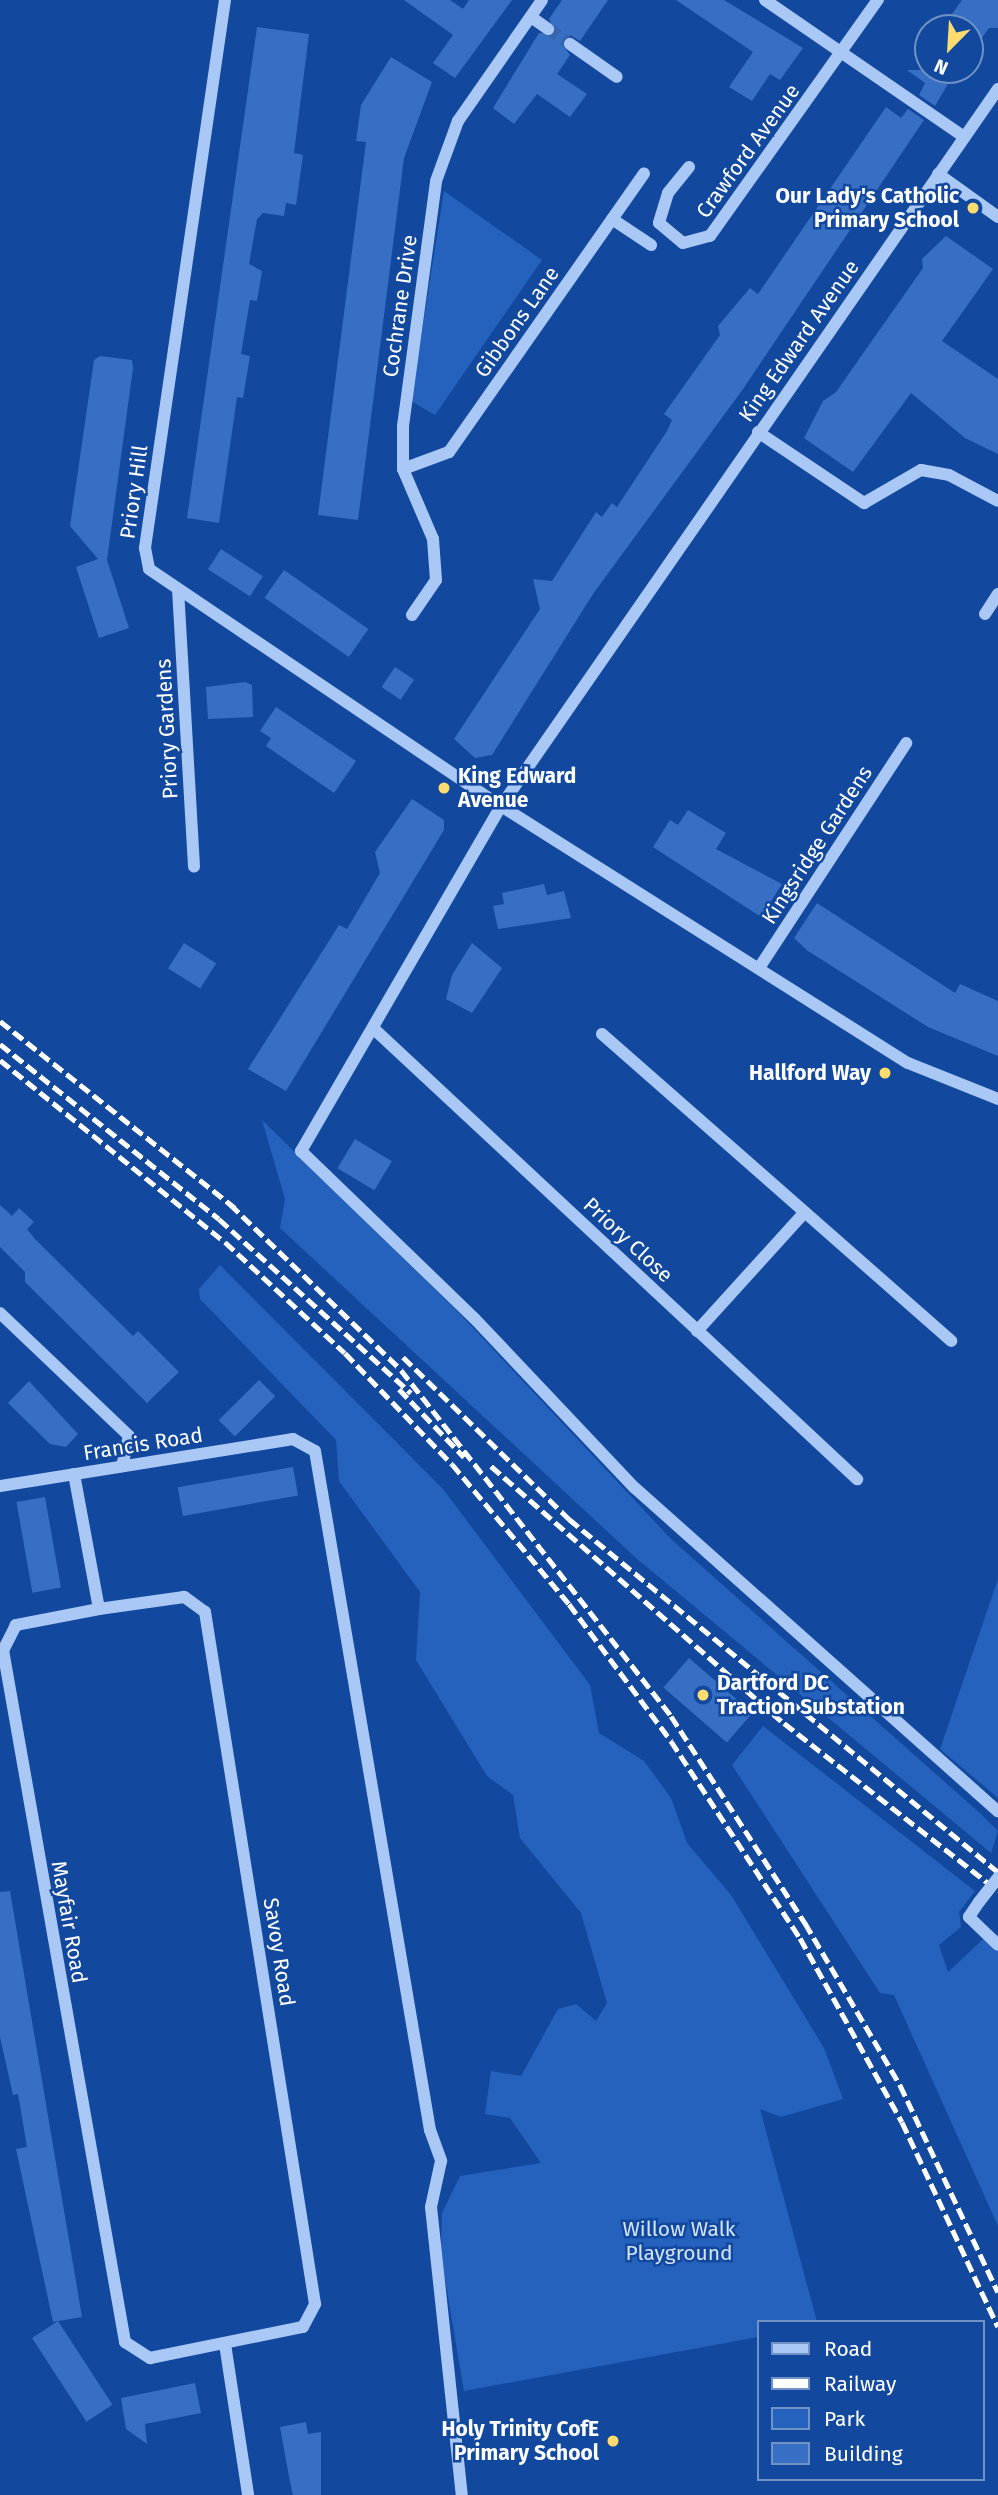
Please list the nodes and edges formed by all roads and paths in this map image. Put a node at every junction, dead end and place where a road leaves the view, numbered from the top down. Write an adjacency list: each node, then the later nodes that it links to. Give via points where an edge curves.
1 (225, 0): 21 (street, Priory Hill, via 145,548 149,569)
2 (541, 0): 5 (street, Cochrane Drive)
3 (765, 0): 8 (street)
4 (878, 0): 8 (street, Crawford Avenue)
5 (531, 17): 6 (street); 19 (street, Cochrane Drive, via 445,144 403,426)
6 (548, 29)
7 (569, 44): 9 (street)
8 (841, 54): 11 (street); 12 (street, Crawford Avenue, via 710,236 684,243 659,223 668,193)
9 (617, 77)
10 (998, 89): 11 (street, King Edward Avenue)
11 (964, 137): 14 (street, King Edward Avenue)
12 (689, 167)
13 (644, 173): 16 (street, Gibbons Lane)
14 (938, 174): 15 (street); 18 (street, King Edward Avenue)
15 (998, 217)
16 (612, 219): 17 (street); 19 (street, Gibbons Lane, via 449,452)
17 (651, 245)
18 (758, 432): 20 (street, via 864,503 920,470 949,475); 26 (street, King Edward Avenue)
19 (403, 469): 24 (street, Cochrane Drive, via 433,538 436,580)
20 (998, 501)
21 (178, 589): 26 (street, Priory Hill); 27 (street, Priory Gardens)
22 (998, 594): 23 (street)
23 (985, 614)
24 (412, 615)
25 (906, 743): 28 (street, Kingsridge Gardens)
26 (501, 806): 28 (street); 29 (street, King Edward Avenue)
27 (194, 867)
28 (759, 968): 31 (street, via 908,1063)
29 (373, 1028): 34 (street, Priory Close); 41 (street, King Edward Avenue, via 301,1151 474,1318 635,1488)
30 (602, 1034): 32 (street)
31 (998, 1099)
32 (804, 1213): 34 (street); 35 (street)
33 (0, 1313): 36 (street, via 129,1436)
34 (697, 1331): 38 (street, Priory Close)
35 (951, 1341)
36 (122, 1466): 37 (street, Francis Road); 46 (street, Francis Road, via 293,1439 315,1451 324,1481 430,2130 441,2161 430,2207)
37 (74, 1475): 39 (street, Francis Road); 40 (street)
38 (857, 1479)
39 (0, 1486)
40 (99, 1609): 44 (street, Savoy Road, via 184,1597 205,1612 315,2304 303,2327); 44 (street, Mayfair Road, via 16,1625 3,1650 46,1906 125,2342 150,2358)
41 (998, 1811)
42 (998, 1878): 43 (street, bridge, via 969,1917)
43 (998, 1945)
44 (225, 2344): 45 (street)
45 (248, 2495)
46 (461, 2495)

